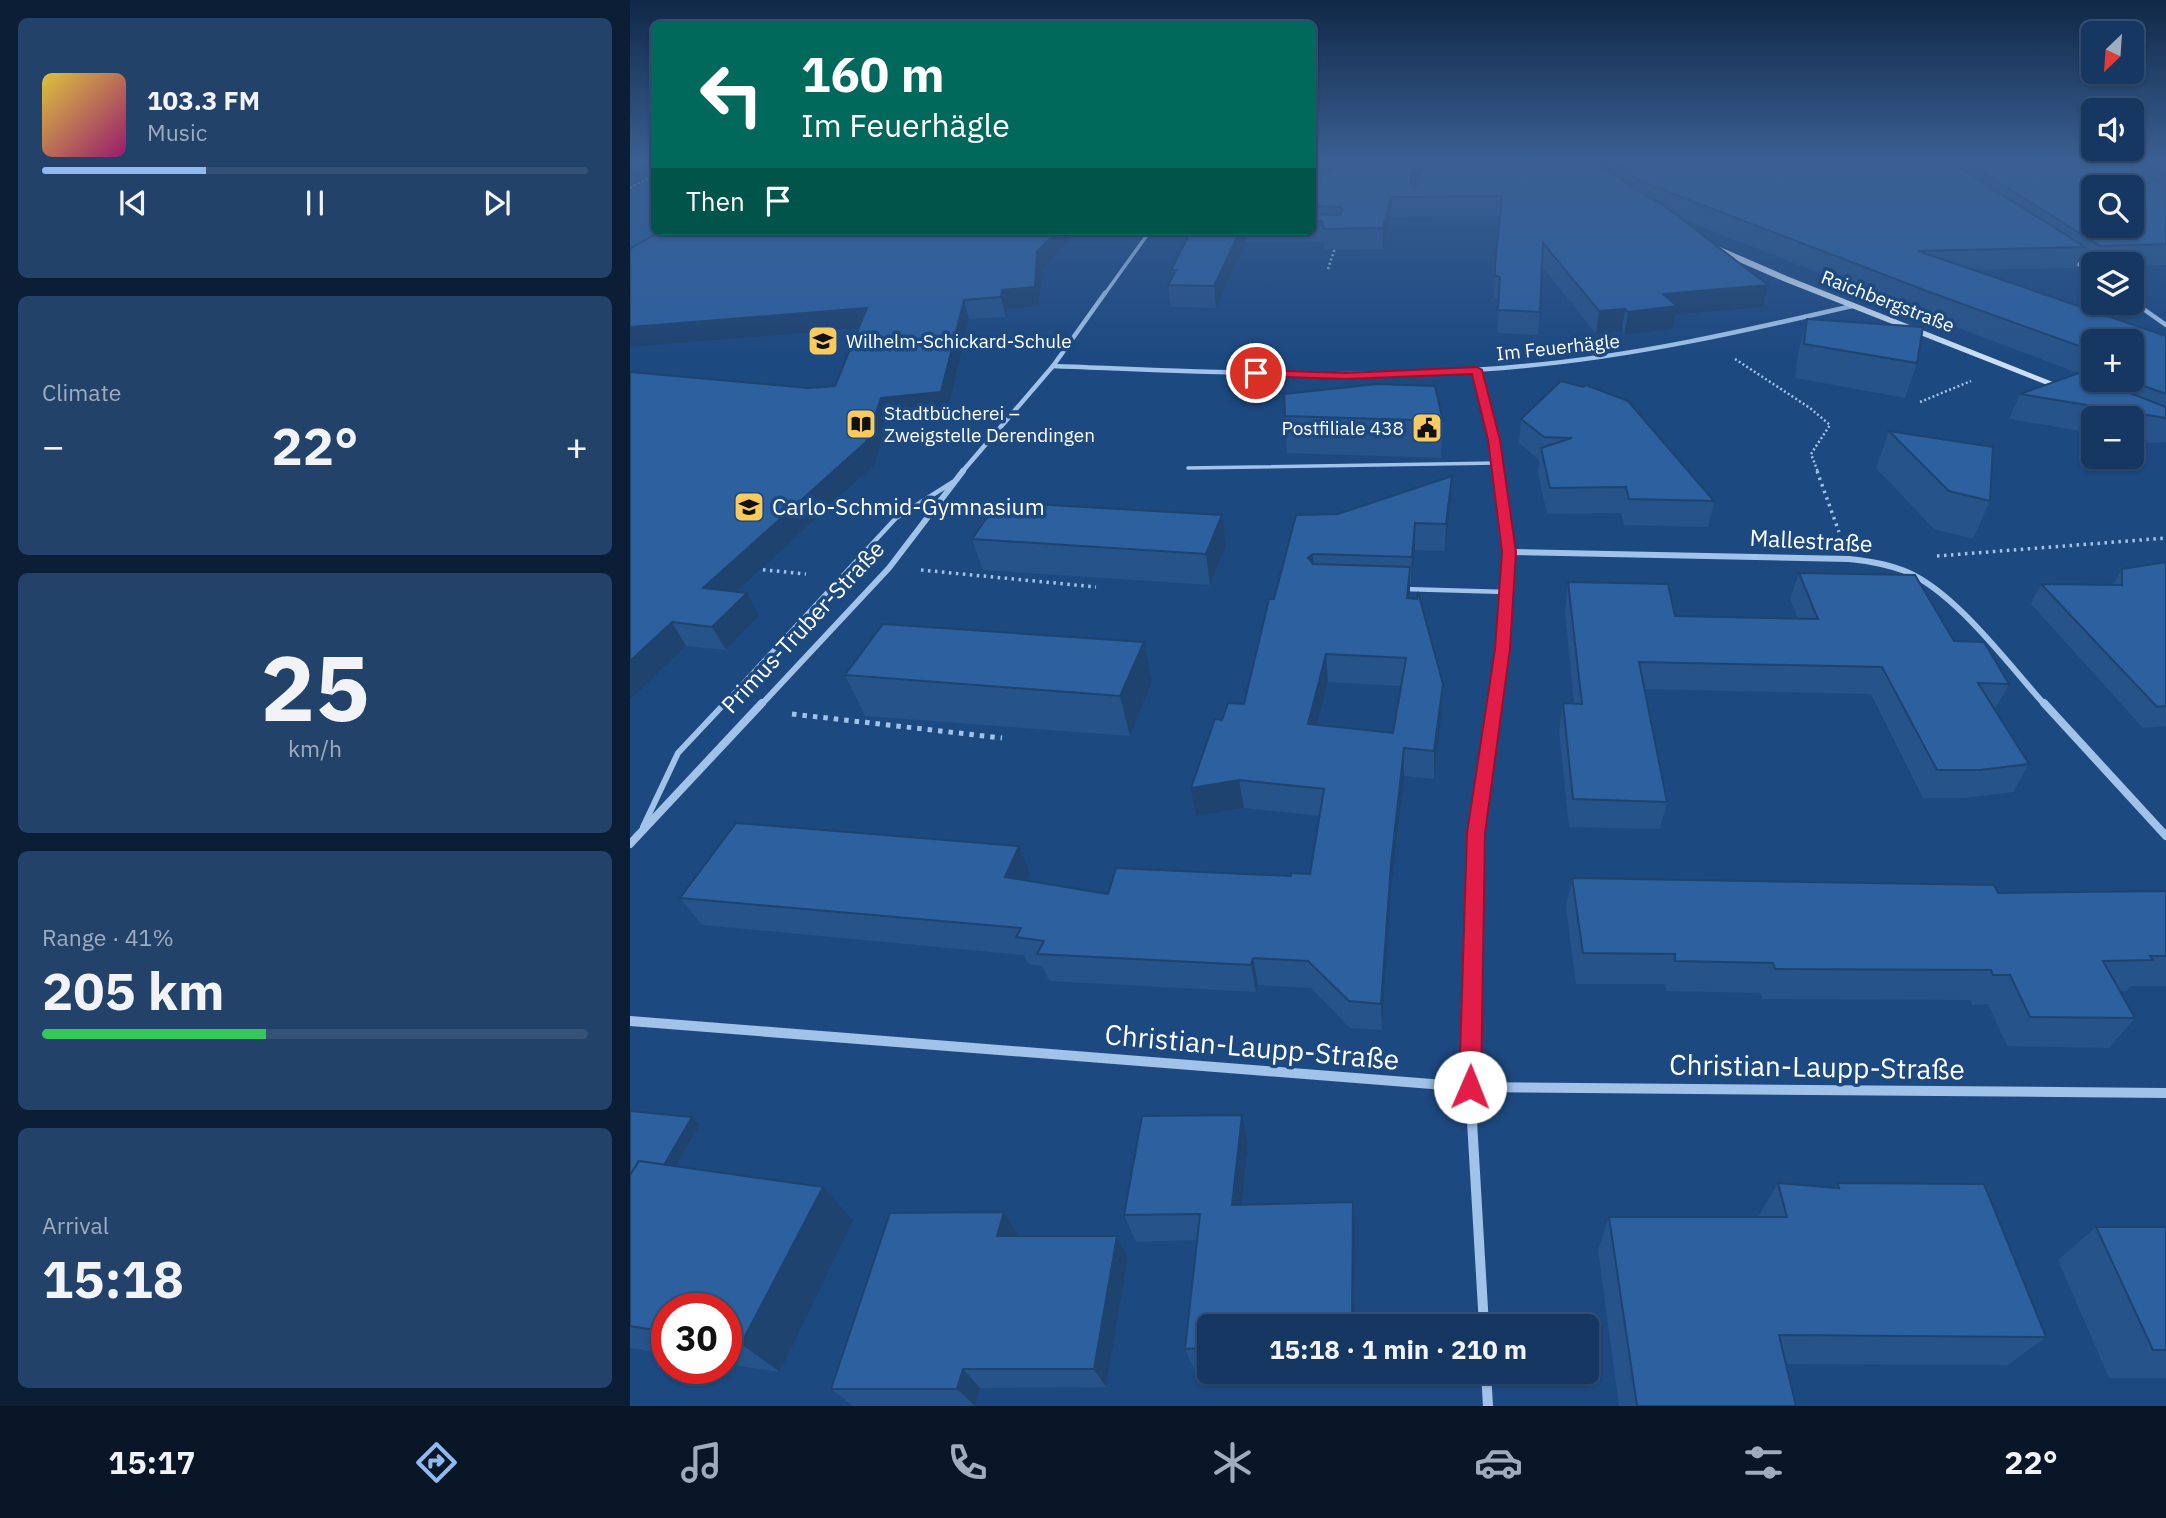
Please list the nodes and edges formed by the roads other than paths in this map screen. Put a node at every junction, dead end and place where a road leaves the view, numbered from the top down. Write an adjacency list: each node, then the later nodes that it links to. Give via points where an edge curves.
1 (1147, 235): 8 (street, Primus-Truber-Straße)
2 (1704, 243): 5 (street, Raichbergstraße)
3 (2071, 259): 4 (street)
4 (2081, 266)
5 (1852, 306): 9 (street, Im Feuerhägle, via 1626,354); 10 (street, Raichbergstraße)
6 (2144, 309): 7 (street)
7 (2166, 325)
8 (1053, 366): 9 (street, Im Feuerhägle, via 1346,376); 13 (street, Primus-Truber-Straße)
9 (1477, 370): 11 (street)
10 (2079, 394)
11 (1497, 463): 12 (lane); 14 (street)
12 (1188, 468)
13 (956, 480): 17 (street, Primus-Truber-Straße, via 889,568); 17 (lane, via 896,518 678,753)
14 (1509, 552): 16 (street); 18 (street, Mallestraße, via 1849,559 1876,561 1916,574 1955,606)
15 (1397, 588): 16 (lane)
16 (1506, 592): 21 (street, via 1476,833)
17 (642, 831): 19 (street, Primus-Truber-Straße)
18 (2166, 836)
19 (630, 844)
20 (630, 1021): 21 (street, Christian-Laupp-Straße)
21 (1470, 1087): 22 (street, Christian-Laupp-Straße); 23 (street)
22 (2166, 1093)
23 (1483, 1314)
24 (1487, 1384): 25 (street)
25 (1488, 1406)

